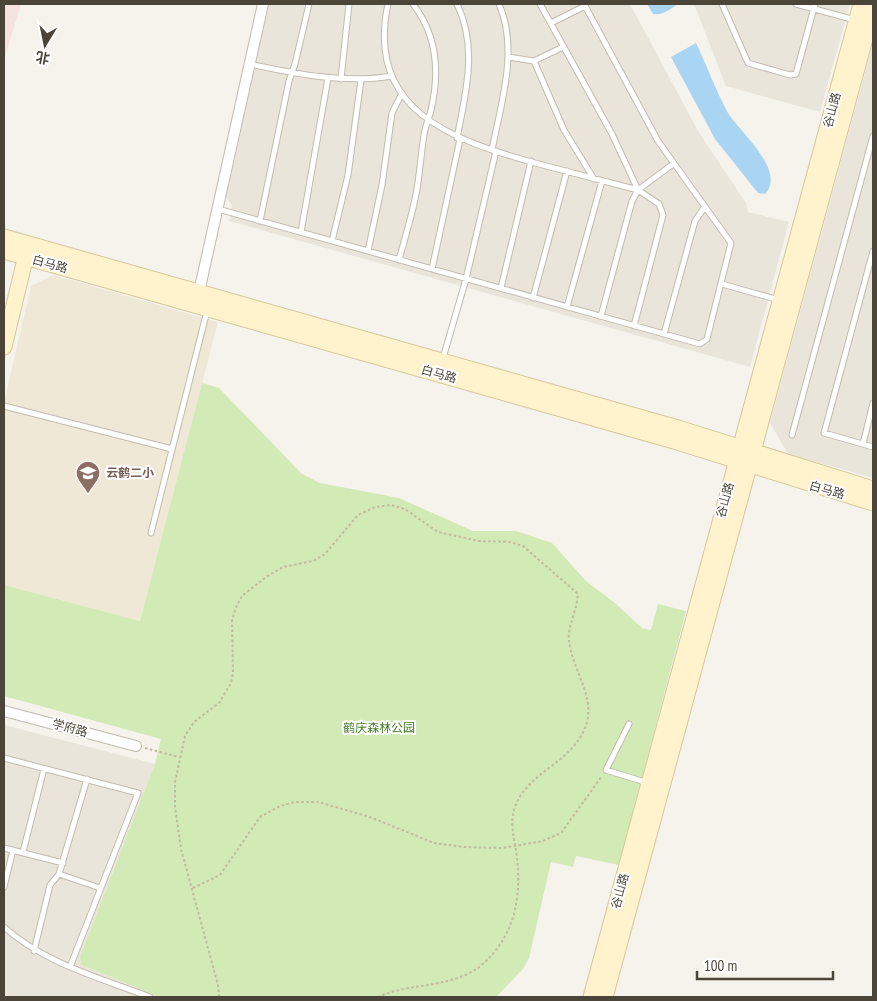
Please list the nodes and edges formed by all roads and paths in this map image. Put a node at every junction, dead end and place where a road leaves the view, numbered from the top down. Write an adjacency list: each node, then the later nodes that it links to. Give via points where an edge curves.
1 (263, 4): 20 (street)
2 (309, 4): 21 (lane)
3 (349, 4): 24 (lane)
4 (388, 4): 22 (lane, via 384,49)
5 (413, 4): 27 (lane, via 426,24 436,55 436,82)
6 (457, 4): 29 (lane, via 465,24 470,59)
7 (499, 4): 18 (lane, via 505,20)
8 (540, 4): 16 (lane)
9 (722, 4): 13 (lane, via 748,63 790,76 796,74)
10 (796, 4): 13 (lane)
11 (861, 4): 15 (street, 谷山路)
12 (585, 5): 16 (lane); 32 (lane, via 641,112)
13 (815, 6): 15 (lane)
14 (873, 11): 68 (street, 谷山路)
15 (856, 21): 54 (street, 谷山路)
16 (551, 24): 17 (lane)
17 (563, 47): 19 (lane); 36 (lane, via 612,134)
18 (508, 57): 19 (lane); 30 (lane)
19 (534, 61): 34 (lane, via 564,130)
20 (249, 64): 21 (lane); 38 (street)
21 (292, 72): 23 (lane); 39 (lane)
22 (392, 76): 25 (lane); 26 (lane)
23 (328, 78): 24 (lane); 40 (lane)
24 (342, 79): 25 (lane)
25 (361, 80): 42 (lane, via 348,175)
26 (402, 93): 27 (lane, via 415,110); 45 (lane, via 392,113 382,186)
27 (429, 120): 29 (lane); 47 (lane, via 424,134 417,191)
28 (873, 136): 64 (lane)
29 (459, 138): 30 (lane); 48 (lane)
30 (494, 151): 31 (lane); 49 (lane)
31 (531, 161): 33 (lane); 51 (lane)
32 (673, 164): 36 (lane); 37 (lane)
33 (567, 171): 34 (lane); 53 (lane)
34 (595, 179): 35 (lane)
35 (602, 181): 36 (lane); 55 (lane)
36 (638, 190): 57 (lane); 58 (lane, via 658,204 663,215)
37 (704, 208): 50 (lane, via 731,243); 59 (lane, via 695,220)
38 (217, 209): 39 (lane); 52 (street)
39 (260, 221): 40 (lane)
40 (301, 232): 42 (lane)
41 (4, 237): 43 (street, 白马路)
42 (332, 241): 45 (lane)
43 (27, 250): 44 (street, 白马路); 52 (street, 白马路); 56 (street, 白马路); 60 (street)
44 (4, 251)
45 (368, 251): 47 (lane)
46 (873, 251): 65 (lane, via 824,433)
47 (399, 260): 48 (lane)
48 (432, 269): 49 (lane)
49 (466, 279): 51 (lane); 61 (lane)
50 (722, 284): 54 (lane); 59 (lane, via 707,339 700,344)
51 (501, 288): 53 (lane)
52 (199, 292): 61 (street, 白马路)
53 (533, 298): 55 (lane)
54 (780, 300): 68 (street, 谷山路)
55 (567, 307): 57 (lane)
56 (208, 308): 67 (lane); 68 (street, 白马路, via 665,438)
57 (601, 316): 58 (lane)
58 (634, 326): 59 (lane)
59 (664, 334)
60 (4, 348)
61 (442, 361): 68 (street, 白马路)
62 (873, 403): 65 (lane)
63 (4, 406): 67 (lane)
64 (792, 435)
65 (862, 444): 66 (lane)
66 (873, 447)
67 (172, 449): 71 (lane)
68 (744, 457): 69 (street, 白马路); 70 (street, 白马路); 80 (street, 谷山路); 97 (street, 谷山路)
69 (873, 489)
70 (873, 503)
71 (151, 533)
72 (4, 711): 74 (street, 学府路)
73 (629, 724): 78 (lane)
74 (136, 746): 75 (path)
75 (179, 757): 81 (path, via 182,742 191,726 219,703 231,683 232,619 242,596 266,577 325,554 356,517 365,511 383,506 400,507 438,532 524,546 577,593 569,642 588,701 587,721 568,754 532,781 522,793 512,815); 89 (path, via 175,807 182,849)
76 (4, 758): 77 (lane)
77 (44, 768): 79 (lane); 84 (lane)
78 (606, 770): 80 (lane); 81 (path, via 561,832 543,841)
79 (87, 779): 85 (lane); 88 (lane, via 138,793)
80 (649, 783): 96 (street, 谷山路)
81 (515, 846): 89 (path, via 489,848 434,843 370,817 318,802 295,802 272,808 260,817 225,870 210,882); 95 (path, via 520,875 518,902 508,929 489,958 477,969 454,980)
82 (4, 848): 83 (lane)
83 (13, 850): 84 (lane); 87 (lane)
84 (23, 852): 85 (lane)
85 (63, 862): 86 (lane)
86 (59, 874): 88 (lane); 91 (lane, via 50,885)
87 (4, 887)
88 (100, 888): 92 (lane)
89 (194, 888): 94 (path)
90 (4, 927): 91 (lane)
91 (34, 950): 92 (lane)
92 (70, 966): 93 (lane)
93 (150, 997)
94 (219, 997)
95 (378, 997)
96 (591, 997)
97 (605, 997)

